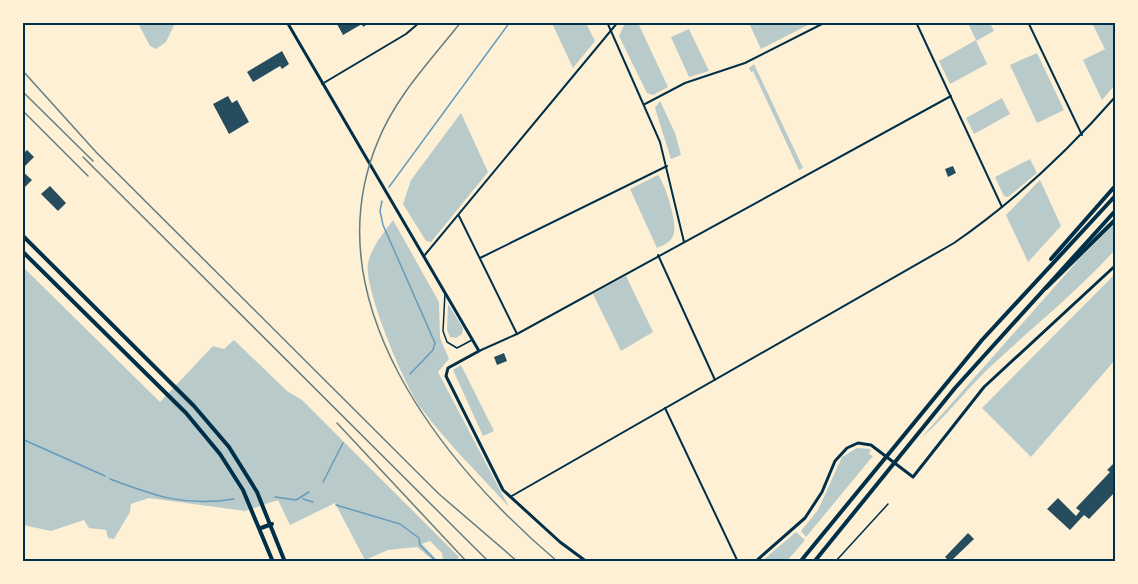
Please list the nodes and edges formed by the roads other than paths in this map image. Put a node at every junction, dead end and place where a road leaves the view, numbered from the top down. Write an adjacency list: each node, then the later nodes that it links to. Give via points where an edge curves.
1 (287, 22): 9 (street)
2 (420, 22): 9 (street)
3 (607, 22): 8 (street)
4 (618, 22): 8 (street)
5 (826, 22): 12 (street, via 732,69 685,84)
6 (916, 22): 10 (street)
7 (1028, 22): 13 (street)
8 (611, 31): 12 (street); 19 (street)
9 (322, 84): 25 (street)
10 (951, 96): 17 (street); 22 (street)
11 (1116, 96): 13 (street)
12 (645, 104): 14 (street)
13 (1082, 135): 17 (street)
14 (667, 166): 22 (street); 26 (street)
15 (1116, 185): 28 (main road)
16 (1116, 195): 28 (main road)
17 (1002, 207): 34 (street, via 954,243)
18 (1116, 210): 30 (main road)
19 (459, 216): 25 (street); 26 (street)
20 (1116, 219): 30 (main road)
21 (22, 235): 38 (main road, via 194,406 229,447)
22 (684, 242): 24 (street)
23 (22, 251): 39 (main road, via 186,413 220,454)
24 (658, 255): 31 (street); 34 (street)
25 (424, 256): 29 (street)
26 (480, 258): 31 (street)
27 (1116, 265): 44 (street, via 984,387 913,477 878,448 858,443 842,451 805,518)
28 (1038, 277): 45 (main road)
29 (445, 292): 32 (street); 32 (lane, via 443,331 447,342 457,348)
30 (1032, 301): 46 (main road)
31 (517, 334): 33 (street)
32 (473, 340): 33 (street)
33 (479, 351): 36 (street, via 448,368 447,381 498,484)
34 (715, 380): 35 (street)
35 (665, 408): 36 (street); 43 (street)
36 (510, 497): 42 (street)
37 (888, 504): 47 (lane)
38 (272, 524): 39 (main road); 41 (main road)
39 (261, 528): 40 (main road)
40 (273, 561)
41 (285, 561)
42 (587, 561)
43 (738, 561)
44 (756, 561)
45 (800, 561)
46 (814, 561)
47 (835, 561)

